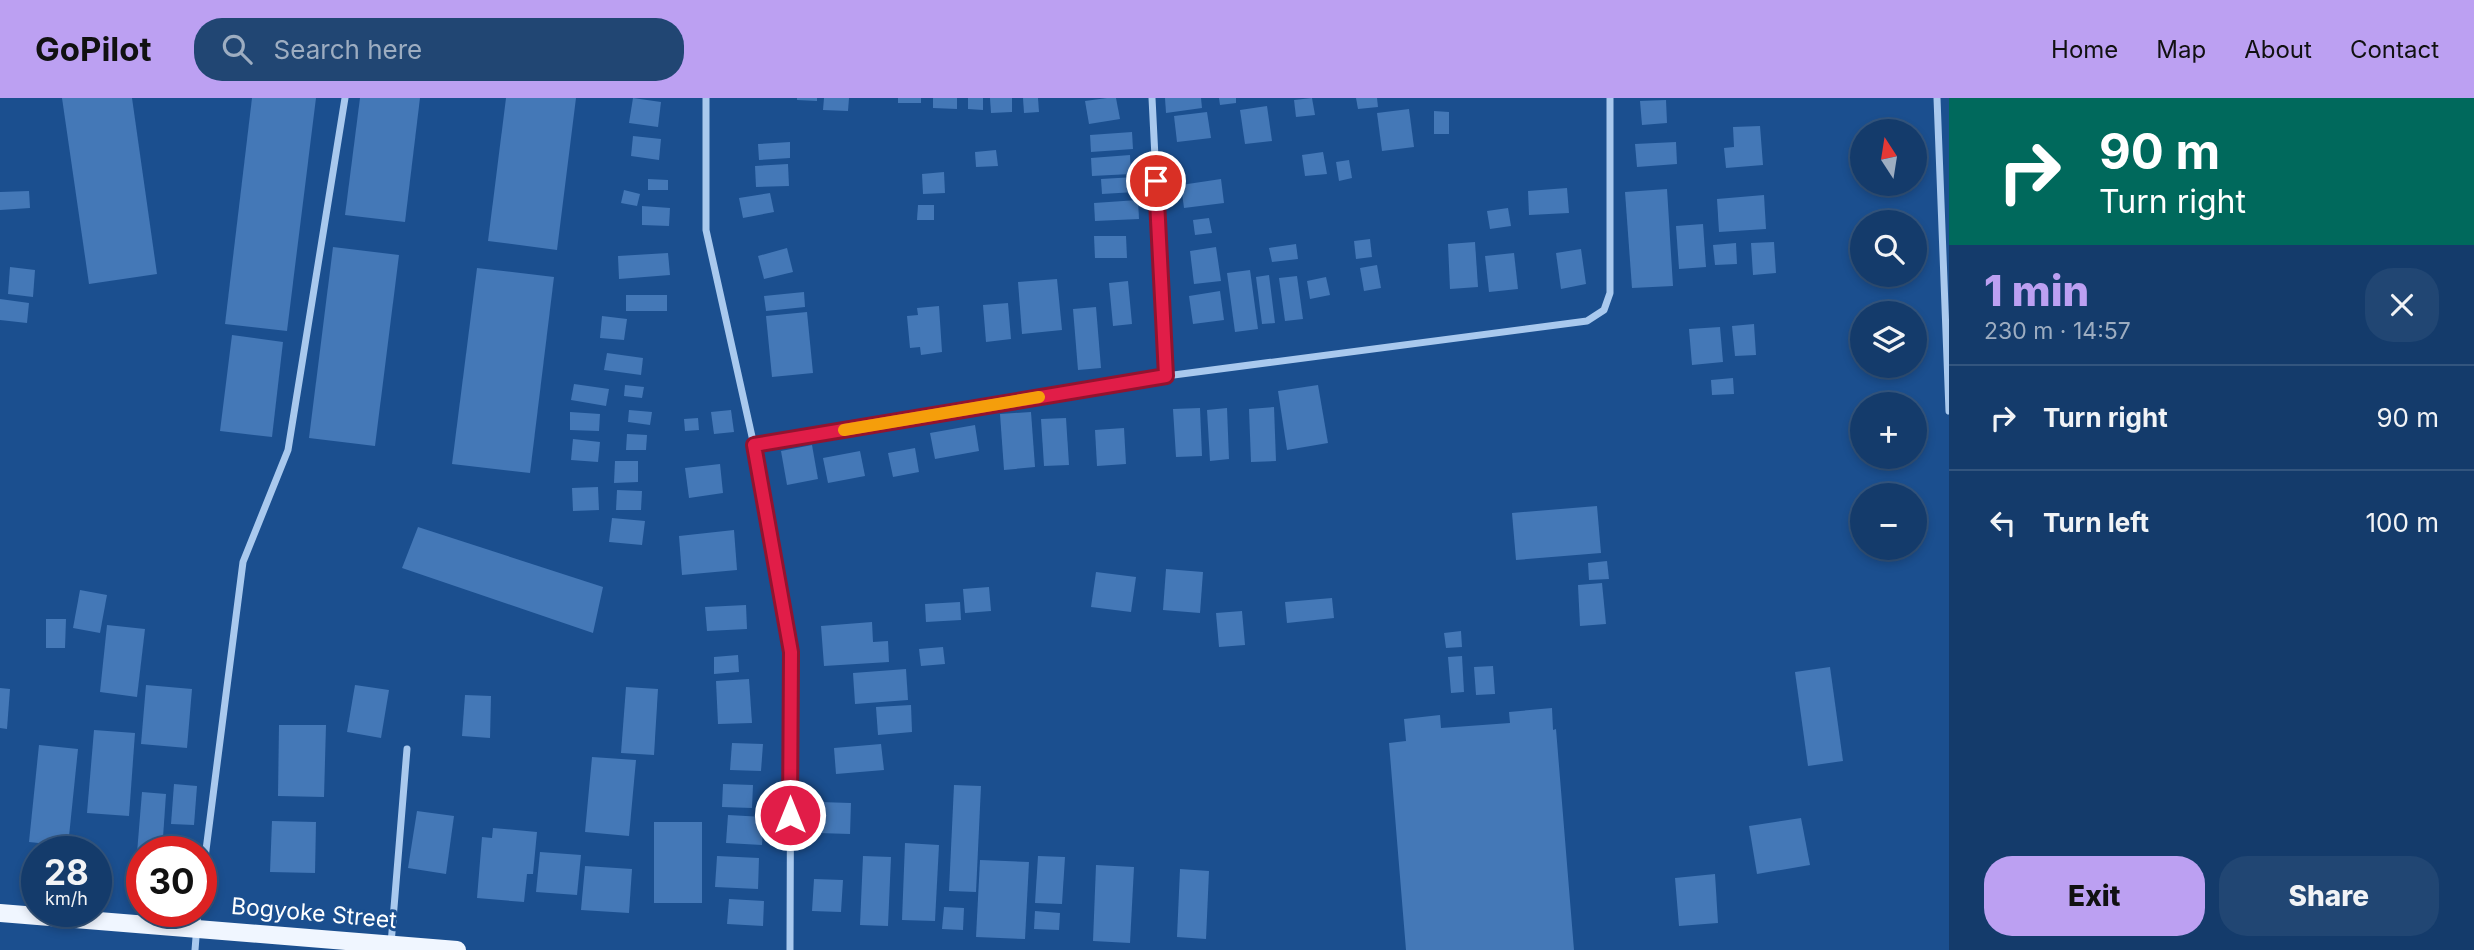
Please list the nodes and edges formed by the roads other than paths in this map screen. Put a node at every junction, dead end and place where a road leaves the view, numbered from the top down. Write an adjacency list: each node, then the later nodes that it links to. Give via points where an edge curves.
1 (345, 98): 10 (street, via 288,450 243,562)
2 (706, 98): 8 (street, via 706,230)
3 (1152, 98): 6 (street)
4 (1610, 98): 6 (street, via 1610,293 1604,310 1587,321)
5 (1937, 98): 7 (street)
6 (1166, 376): 8 (street)
7 (1949, 411)
8 (754, 445): 18 (street, via 791,652)
9 (407, 749): 15 (street)
10 (208, 836)
11 (0, 913): 12 (main road, Bogyoke Street)
12 (126, 917)
13 (217, 922): 15 (main road, Bogyoke Street)
14 (197, 927): 16 (street)
15 (391, 944): 17 (main road, Bogyoke Street)
16 (195, 950)
17 (457, 950)
18 (790, 950)

